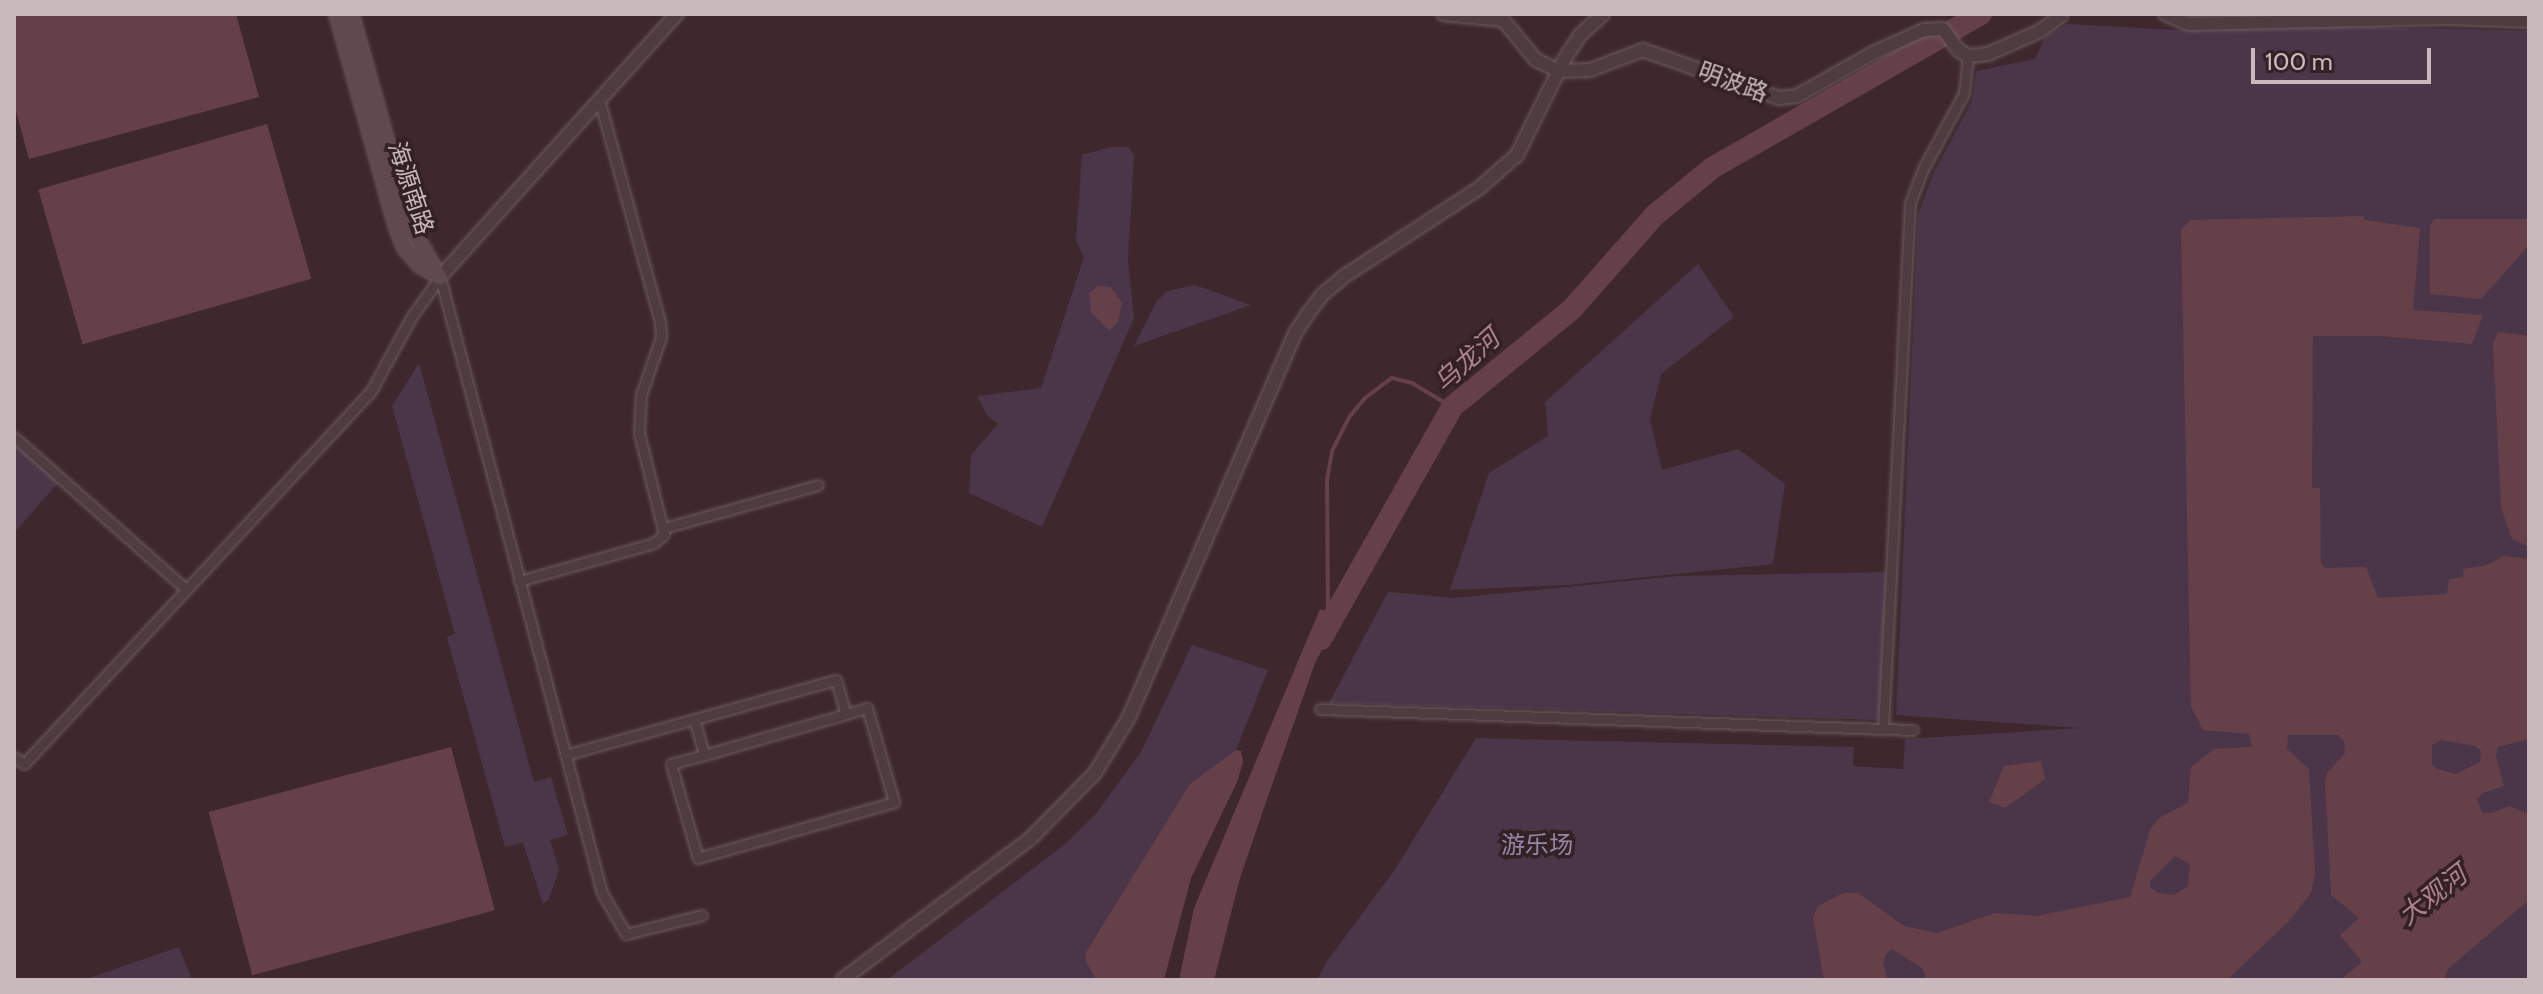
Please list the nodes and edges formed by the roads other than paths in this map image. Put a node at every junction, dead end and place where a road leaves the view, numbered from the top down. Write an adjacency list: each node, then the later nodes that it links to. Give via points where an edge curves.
1 (337, 14): 12 (main road, 海源南路, via 396,226 405,248)
2 (351, 14): 12 (main road, 海源南路, via 410,226)
3 (677, 14): 11 (street)
4 (1443, 14): 10 (street, via 1503,20 1536,60)
5 (1603, 14): 10 (street, via 1580,35)
6 (2165, 14): 8 (street, via 2189,24)
7 (2061, 16): 9 (street, via 1988,54)
8 (2529, 21)
9 (1963, 53): 10 (street, 明波路, via 1943,29 1924,30 1797,96 1779,98 1643,50 1590,70); 21 (street, via 1964,93 1910,203)
10 (1559, 71): 27 (street, via 1530,135 1501,172 1343,277 1307,315 1129,717 1095,773 1030,839)
11 (600, 103): 12 (street); 15 (street, via 660,322 661,337 638,414)
12 (440, 277): 16 (street); 17 (street, via 371,391)
13 (14, 437): 17 (street)
14 (818, 485): 15 (street)
15 (664, 528): 16 (street, via 654,543)
16 (519, 581): 23 (street)
17 (186, 589): 25 (street, via 24,764)
18 (1320, 709): 21 (street)
19 (846, 714): 20 (street, via 836,680); 24 (street); 24 (street, via 867,708 894,802 698,858 671,764)
20 (694, 719): 23 (street); 24 (street)
21 (1883, 729): 22 (street)
22 (1913, 730)
23 (565, 755): 26 (street, via 602,893 626,934)
24 (704, 755)
25 (14, 757)
26 (702, 915)
27 (842, 980)

